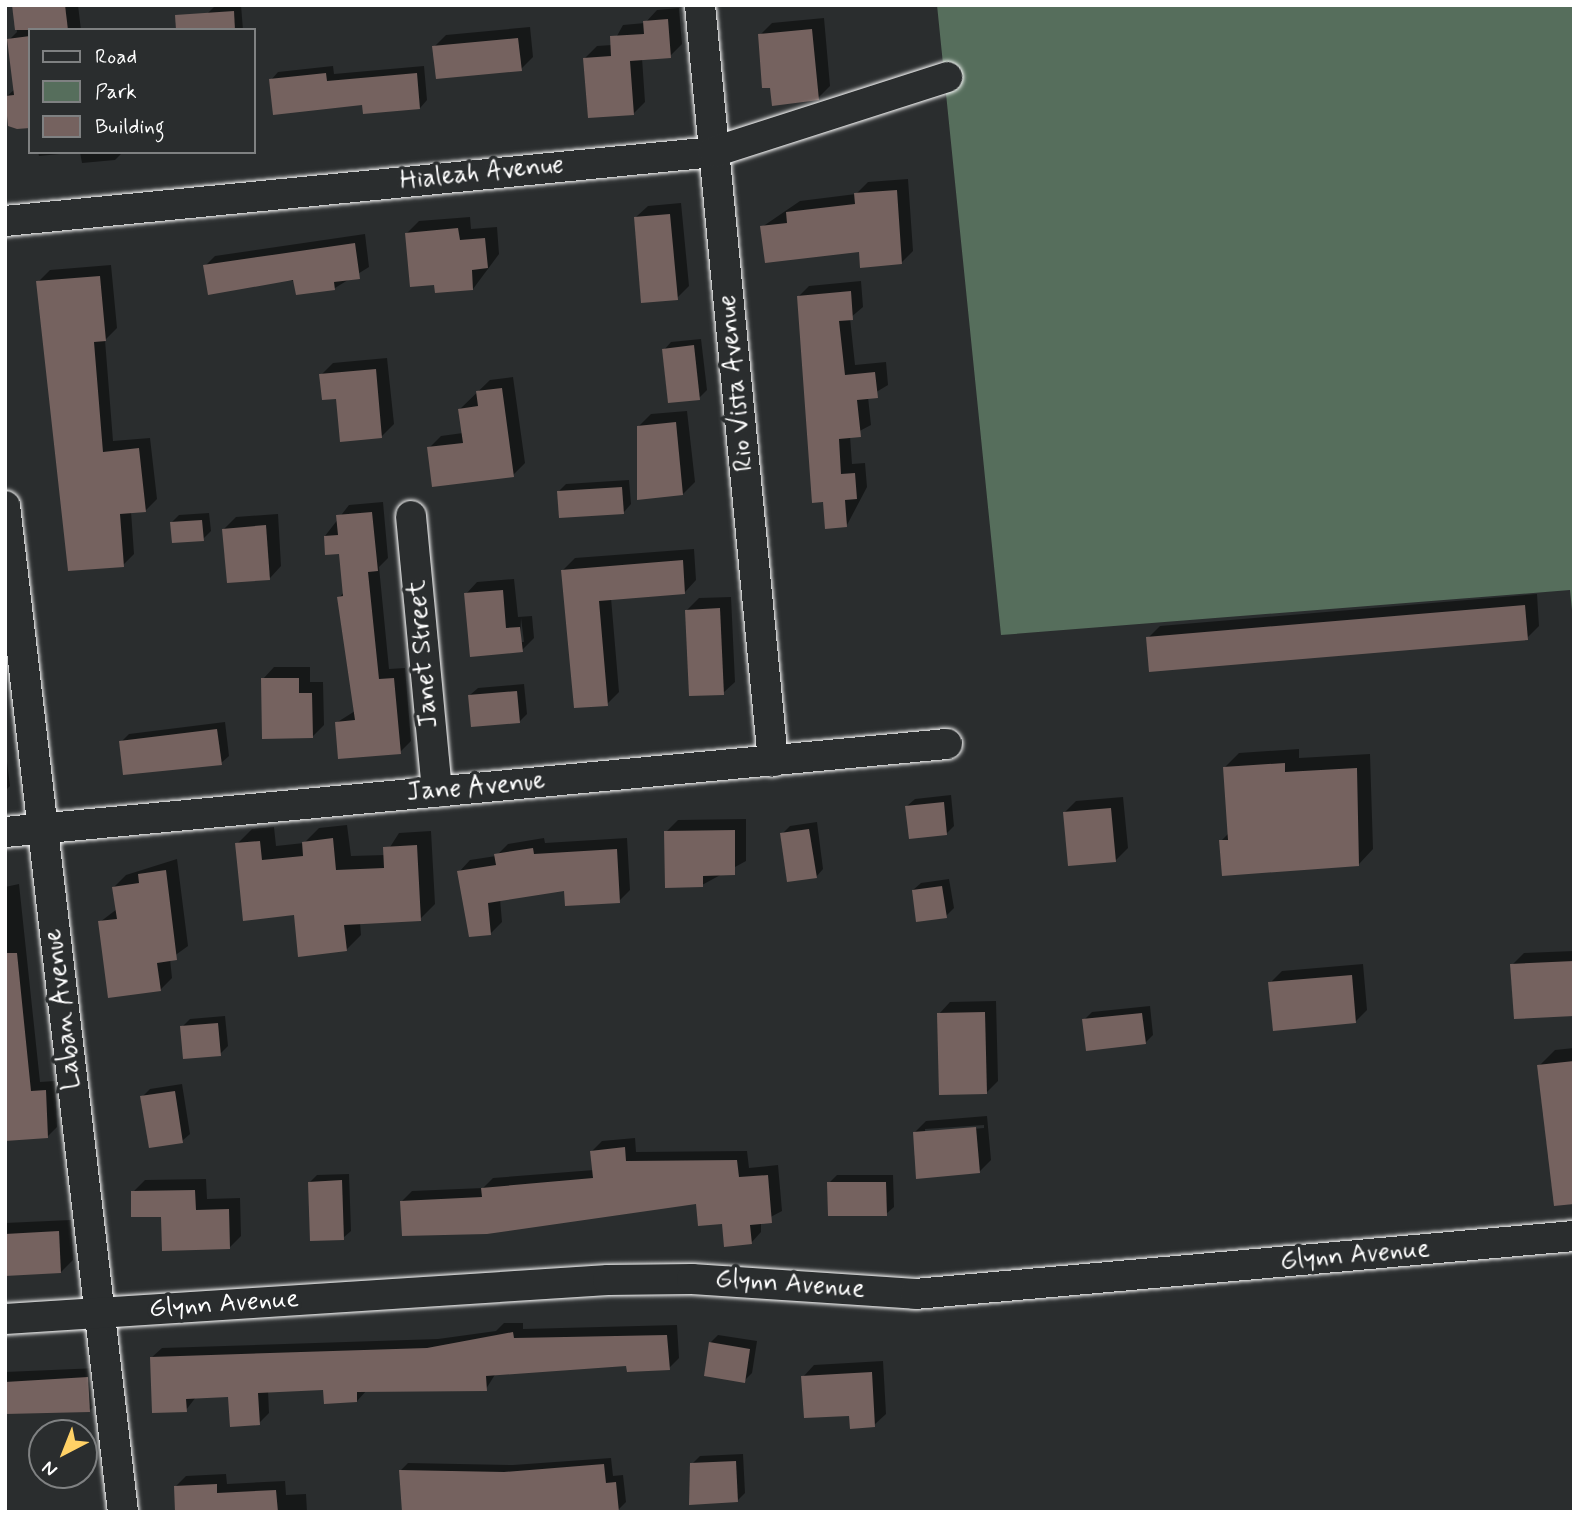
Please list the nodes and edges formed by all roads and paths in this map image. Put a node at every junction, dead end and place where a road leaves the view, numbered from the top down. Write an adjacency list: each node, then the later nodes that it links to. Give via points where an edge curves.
1 (700, 5): 3 (street, Rio Vista Avenue)
2 (947, 76): 3 (street, Hialeah Avenue)
3 (715, 152): 4 (street, Hialeah Avenue); 8 (street, Rio Vista Avenue)
4 (5, 221)
5 (5, 506): 10 (street, Laban Avenue)
6 (411, 516): 9 (street, Janet Street)
7 (947, 744): 8 (street, Jane Avenue)
8 (773, 761): 9 (street, Jane Avenue)
9 (437, 792): 10 (street, Jane Avenue)
10 (43, 828): 11 (street, Jane Avenue); 13 (street, Laban Avenue)
11 (5, 832)
12 (1574, 1236): 13 (street, Glynn Avenue, via 915,1294 692,1279 608,1280)
13 (99, 1313): 14 (street, Glynn Avenue); 15 (street, Laban Avenue)
14 (5, 1319)
15 (123, 1512)

